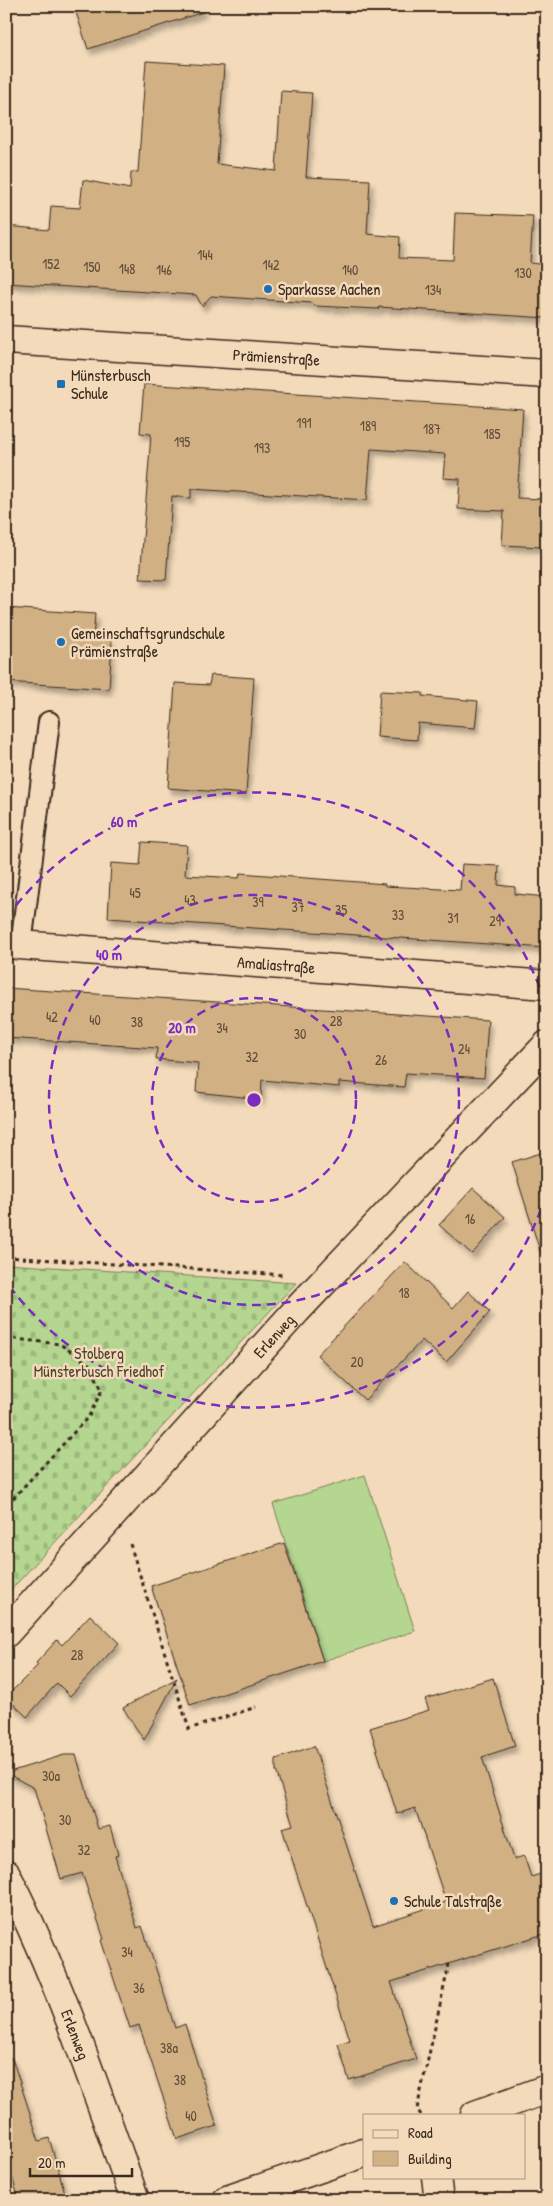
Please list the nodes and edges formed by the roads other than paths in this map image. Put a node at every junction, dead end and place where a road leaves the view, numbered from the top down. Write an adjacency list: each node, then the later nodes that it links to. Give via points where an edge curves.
1 (6, 340): 2 (street, Prämienstraße)
2 (547, 374)
3 (49, 722): 4 (lane)
4 (14, 945): 5 (street, Amaliastraße)
5 (547, 985)
6 (547, 1045): 7 (street, Erlenweg, via 314,1292)
7 (6, 1633)
8 (6, 1874): 13 (street, Erlenweg, via 32,1925 82,2048)
9 (547, 2089): 10 (street)
10 (479, 2114)
11 (363, 2153): 14 (street)
12 (436, 2178): 15 (street)
13 (135, 2200)
14 (227, 2200)
15 (439, 2200)

